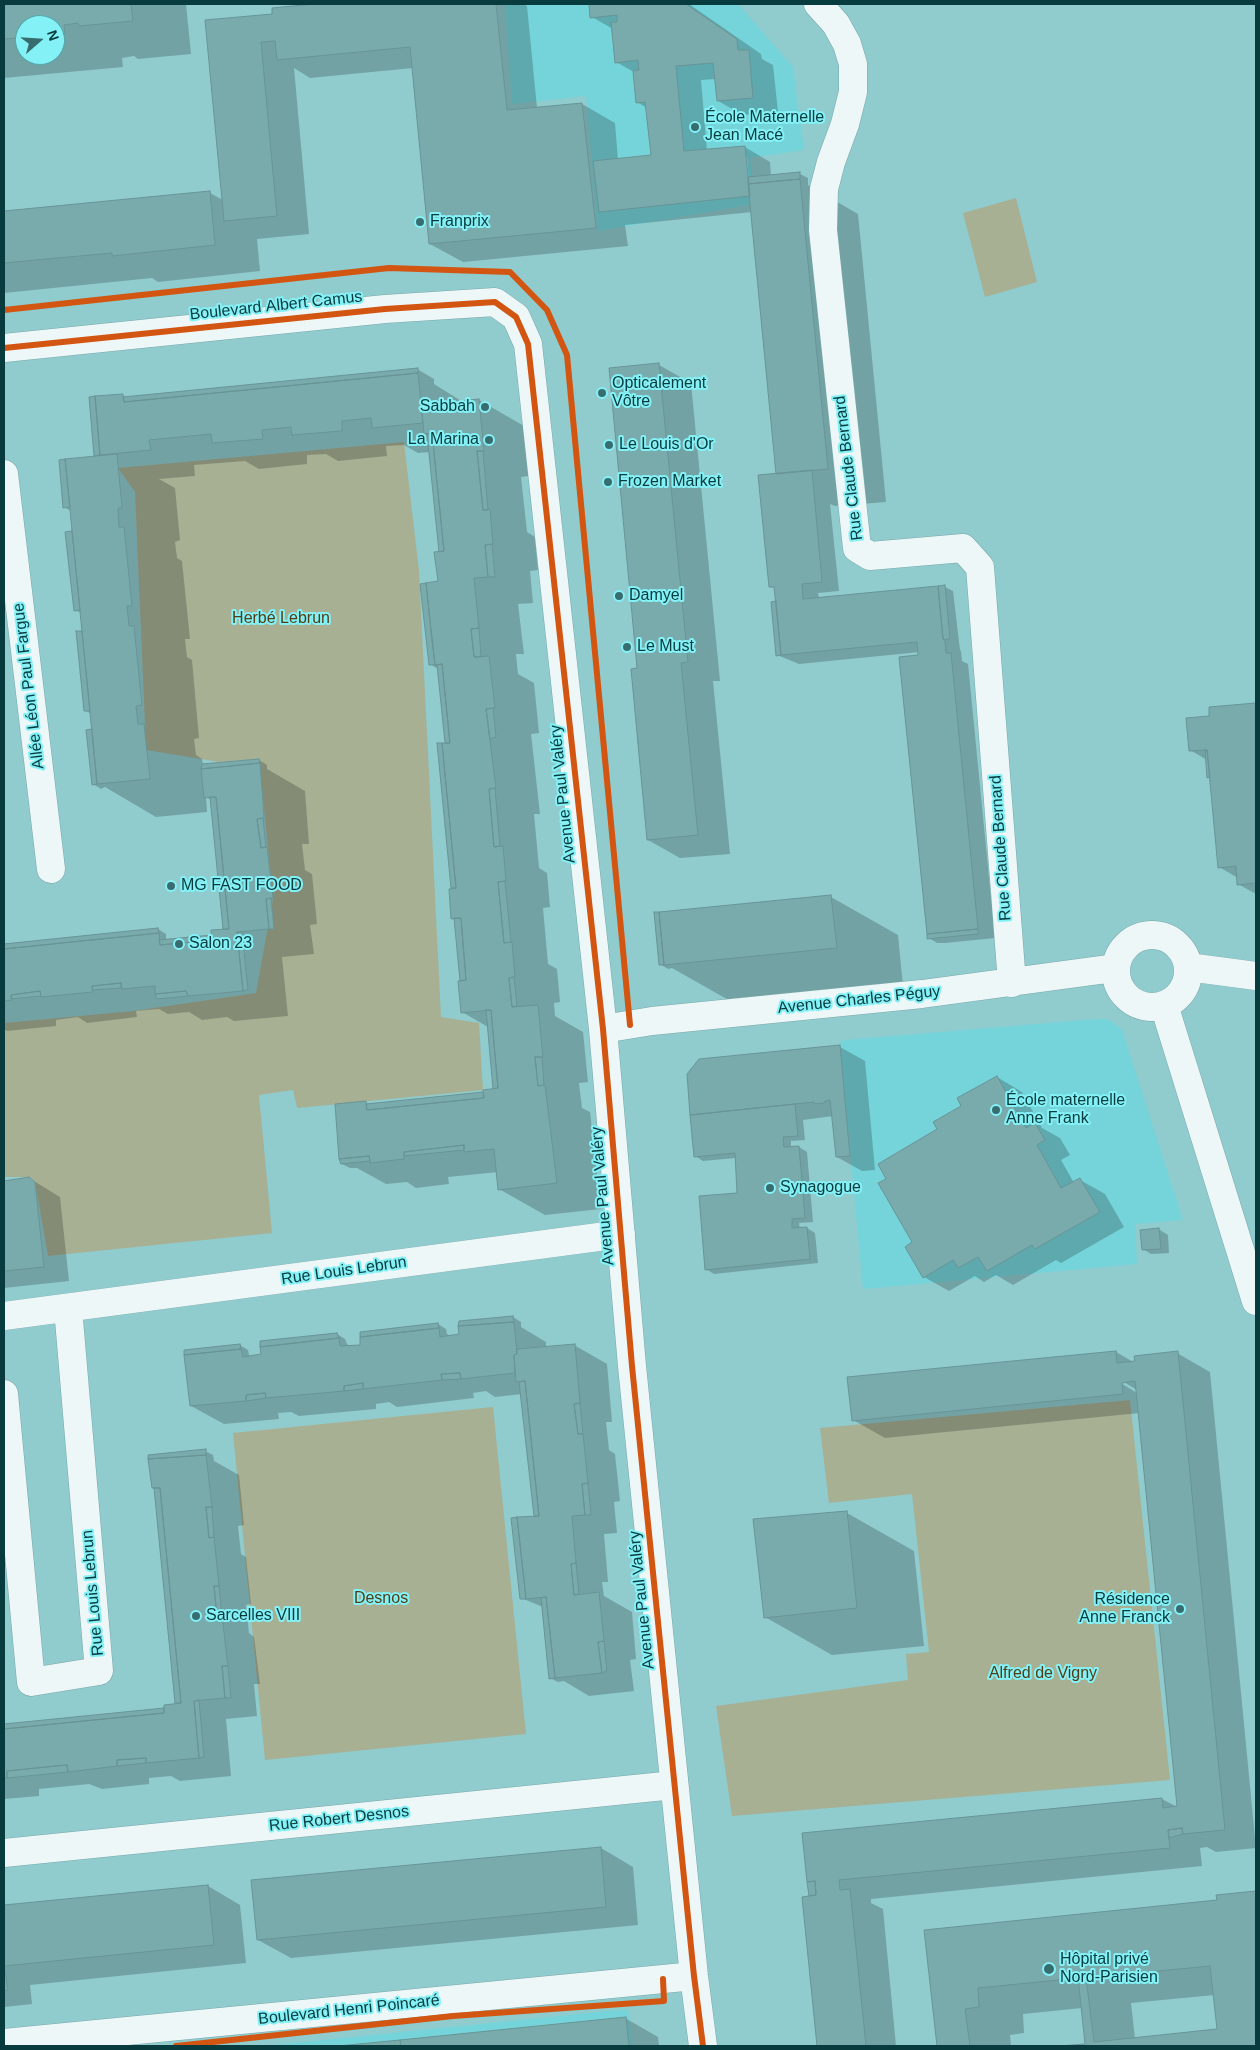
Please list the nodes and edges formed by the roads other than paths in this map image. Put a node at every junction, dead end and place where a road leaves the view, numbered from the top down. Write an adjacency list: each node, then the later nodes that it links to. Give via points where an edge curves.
1 (818, 4): 9 (street, Rue Claude Bernard, via 836,24 853,64 853,92 824,189 823,230 857,548 870,556 963,548 980,566)
2 (528, 344): 3 (street, Boulevard Albert Camus, via 516,317 495,302 385,309); 11 (street, Avenue Paul Valéry)
3 (4, 348)
4 (4, 474): 5 (street, Allée Léon Paul Fargue)
5 (51, 869)
6 (1188, 967): 7 (street, via 1177,945 1155,935 1143,936 1124,947); 8 (street); 10 (street, via 1183,990)
7 (1116, 968): 9 (street, Avenue Charles Péguy); 10 (street, via 1116,980 1130,1000 1152,1008)
8 (1256, 976)
9 (1012, 983): 11 (street, Avenue Charles Péguy)
10 (1164, 1005): 13 (street)
11 (603, 1029): 12 (street, Avenue Paul Valéry)
12 (620, 1234): 14 (street, Rue Louis Lebrun); 17 (street, Avenue Paul Valéry)
13 (1256, 1301)
14 (68, 1308): 15 (street, Rue Louis Lebrun); 16 (street, Rue Louis Lebrun, via 99,1671 31,1682)
15 (4, 1316)
16 (4, 1394)
17 (674, 1786): 18 (street, Rue Robert Desnos); 19 (street, Avenue Paul Valéry)
18 (4, 1853)
19 (694, 1976): 20 (street, Boulevard Henri Poincaré); 21 (street, Avenue Paul Valéry)
20 (4, 2044)
21 (704, 2046)

